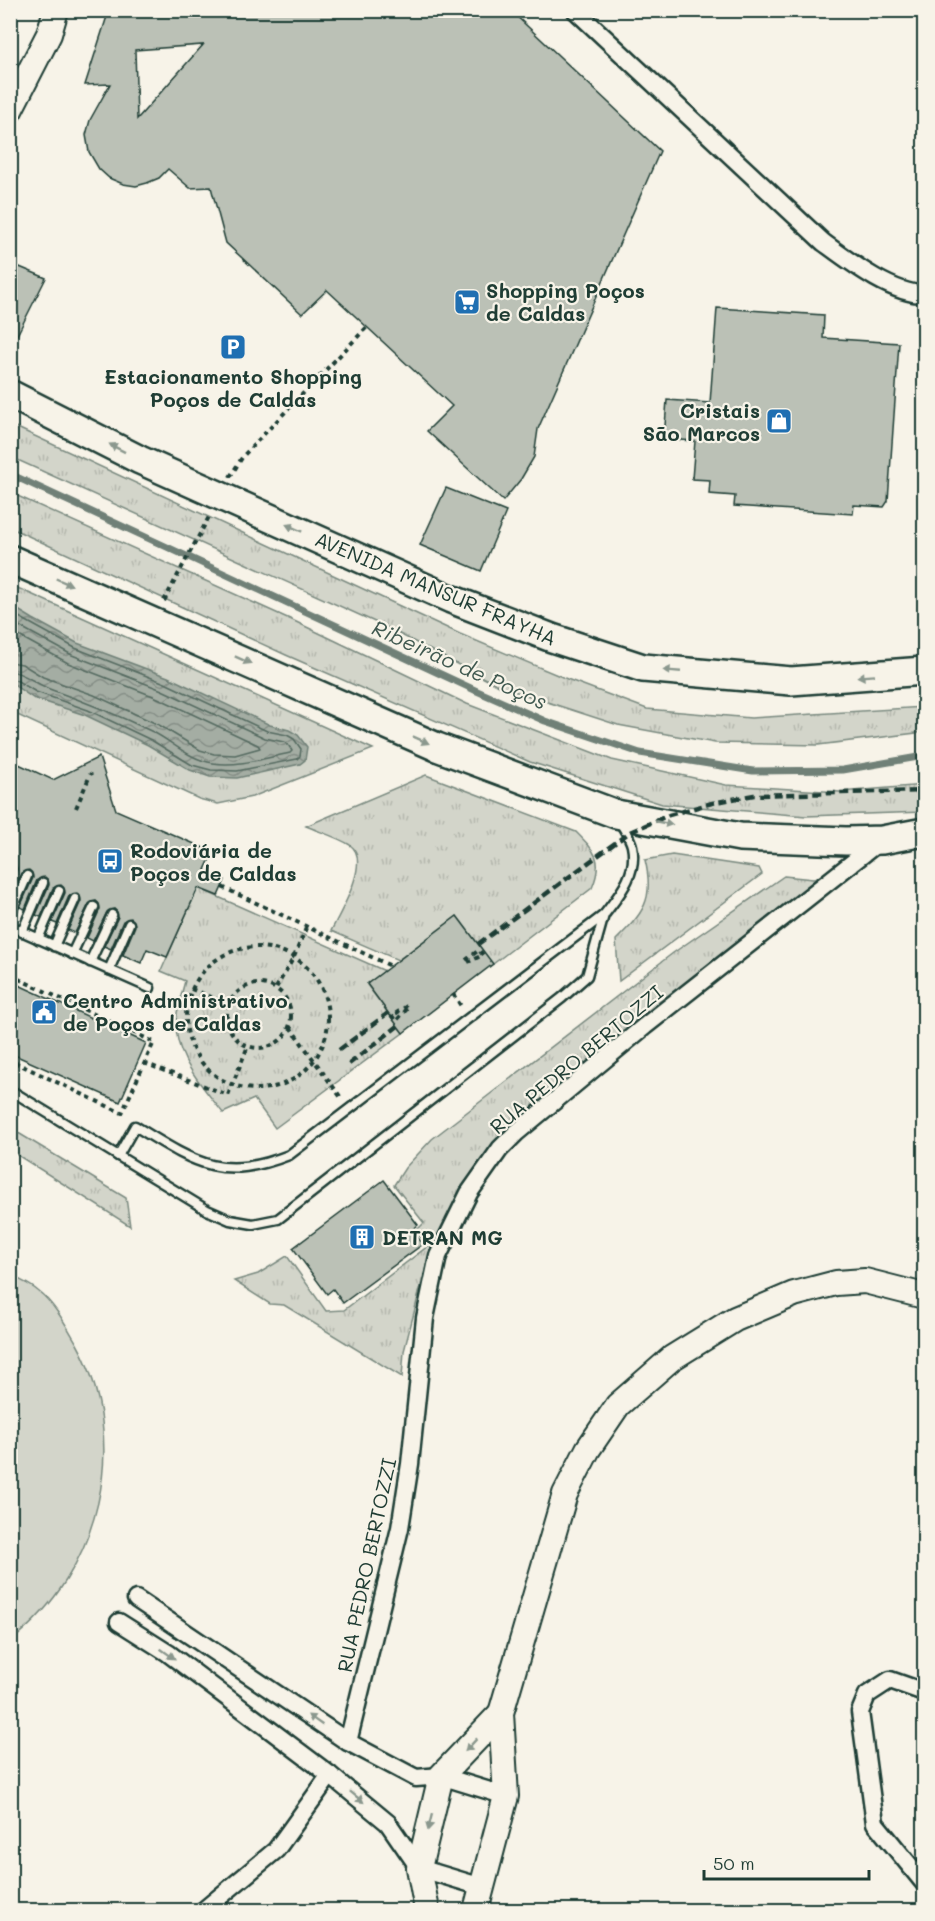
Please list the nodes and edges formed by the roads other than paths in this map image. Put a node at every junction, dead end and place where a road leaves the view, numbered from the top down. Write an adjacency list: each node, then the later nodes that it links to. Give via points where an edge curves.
1 (56, 10): 3 (street, via 49,34)
2 (576, 10): 4 (street, via 823,242 885,282)
3 (10, 110)
4 (924, 294)
5 (10, 394): 7 (main road, AVENIDA MANSUR FRAYHA, one-way to 5, via 791,681 643,668 451,599 140,460)
6 (10, 558): 8 (main road, one-way to 8, via 437,747)
7 (924, 671)
8 (616, 814): 10 (main road, one-way to 10, via 740,837); 18 (lane, via 632,844 632,868 626,884)
9 (924, 832): 10 (main road)
10 (882, 840): 35 (street, RUA PEDRO BERTOZZI, via 516,1132 469,1193 438,1256 433,1278 400,1528)
11 (27, 876): 16 (lane)
12 (43, 883): 21 (lane)
13 (59, 891): 22 (lane)
14 (75, 899): 23 (lane)
15 (93, 907): 24 (lane)
16 (10, 914)
17 (112, 915): 25 (lane)
18 (604, 915): 29 (lane, via 289,1155 264,1165 237,1169 203,1164 135,1126); 29 (lane, via 587,976 278,1219 253,1224 230,1220)
19 (129, 924): 26 (lane)
20 (10, 926): 21 (lane)
21 (22, 932): 22 (lane)
22 (38, 939): 23 (lane)
23 (54, 946): 24 (lane)
24 (72, 954): 25 (lane)
25 (90, 962): 26 (lane)
26 (109, 970): 27 (lane)
27 (150, 988)
28 (10, 1090): 29 (lane)
29 (118, 1156)
30 (924, 1296): 34 (street, via 865,1281 836,1283 794,1294 735,1319 672,1358 618,1405 588,1449 565,1494)
31 (136, 1599): 35 (street, one-way to 31)
32 (119, 1622): 36 (street, one-way to 36, via 168,1653)
33 (924, 1692): 40 (street, via 890,1680 867,1695 860,1712 875,1823)
34 (501, 1713): 37 (street, one-way to 37); 38 (street)
35 (348, 1742): 37 (street, via 416,1778)
36 (330, 1775): 39 (street, one-way to 39, via 388,1823); 42 (street, via 276,1850)
37 (441, 1776): 38 (street); 39 (street, one-way to 39)
38 (506, 1796): 41 (street)
39 (419, 1868): 41 (street); 43 (street)
40 (924, 1883)
41 (482, 1887): 44 (street)
42 (204, 1911)
43 (427, 1911)
44 (476, 1911)

